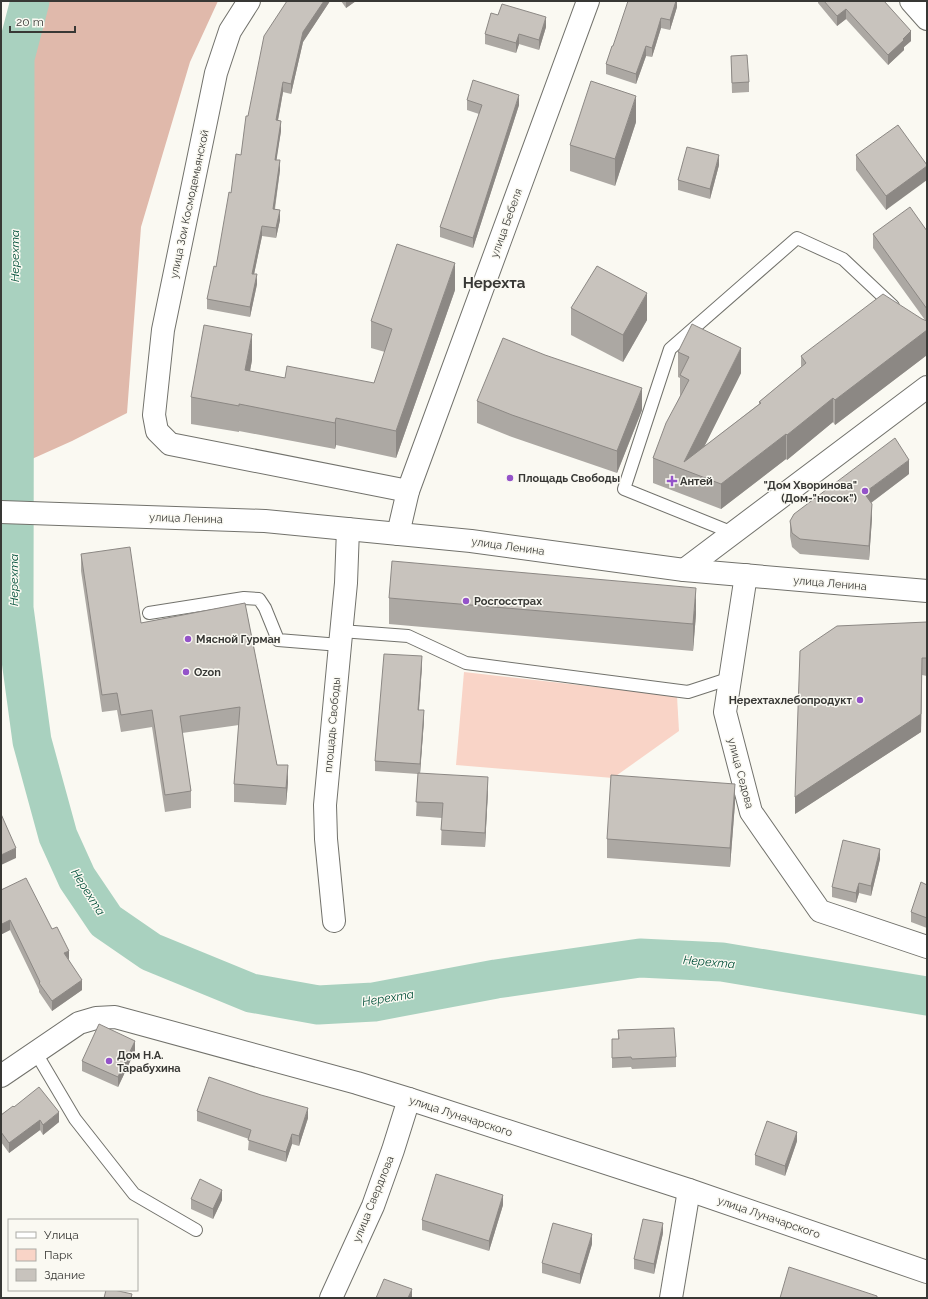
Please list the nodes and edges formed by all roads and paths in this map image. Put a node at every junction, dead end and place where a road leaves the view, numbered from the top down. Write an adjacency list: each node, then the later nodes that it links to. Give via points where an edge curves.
1 (249, 1): 7 (street, улица Зои Космодемьянской, via 230,31 216,73 163,330 154,415 157,431 170,444)
2 (588, 1): 7 (street, улица Бебеля)
3 (911, 1): 4 (street)
4 (927, 19)
5 (899, 312): 10 (lane, via 843,259 797,238 670,349 624,489)
6 (927, 387): 10 (street)
7 (408, 491): 11 (street, улица Бебеля)
8 (1, 512): 9 (street, улица Ленина, via 265,520)
9 (348, 529): 11 (street, улица Ленина); 16 (street, площадь Свободы, via 346,584)
10 (733, 533): 12 (street)
11 (398, 534): 12 (street, улица Ленина, via 471,541)
12 (684, 570): 13 (street, улица Ленина)
13 (746, 576): 14 (street, улица Ленина); 17 (street, улица Седова)
14 (927, 591)
15 (148, 612): 16 (lane, via 244,598 259,600 278,640)
16 (340, 638): 17 (lane, via 408,636 466,663 688,692); 18 (street, площадь Свободы, via 325,805)
17 (731, 678): 19 (street, улица Седова, via 725,712 751,812 820,911)
18 (334, 921)
19 (927, 947)
20 (36, 1053): 21 (street, улица Луначарского); 22 (street, улица Луначарского, via 79,1023 96,1018 115,1017 357,1082); 24 (lane, via 75,1119 134,1194)
21 (1, 1076)
22 (409, 1099): 23 (street, улица Луначарского); 26 (street, улица Свердлова, via 372,1206)
23 (689, 1190): 25 (street, улица Луначарского); 27 (street)
24 (196, 1230)
25 (927, 1272)
26 (332, 1298)
27 (671, 1298)

